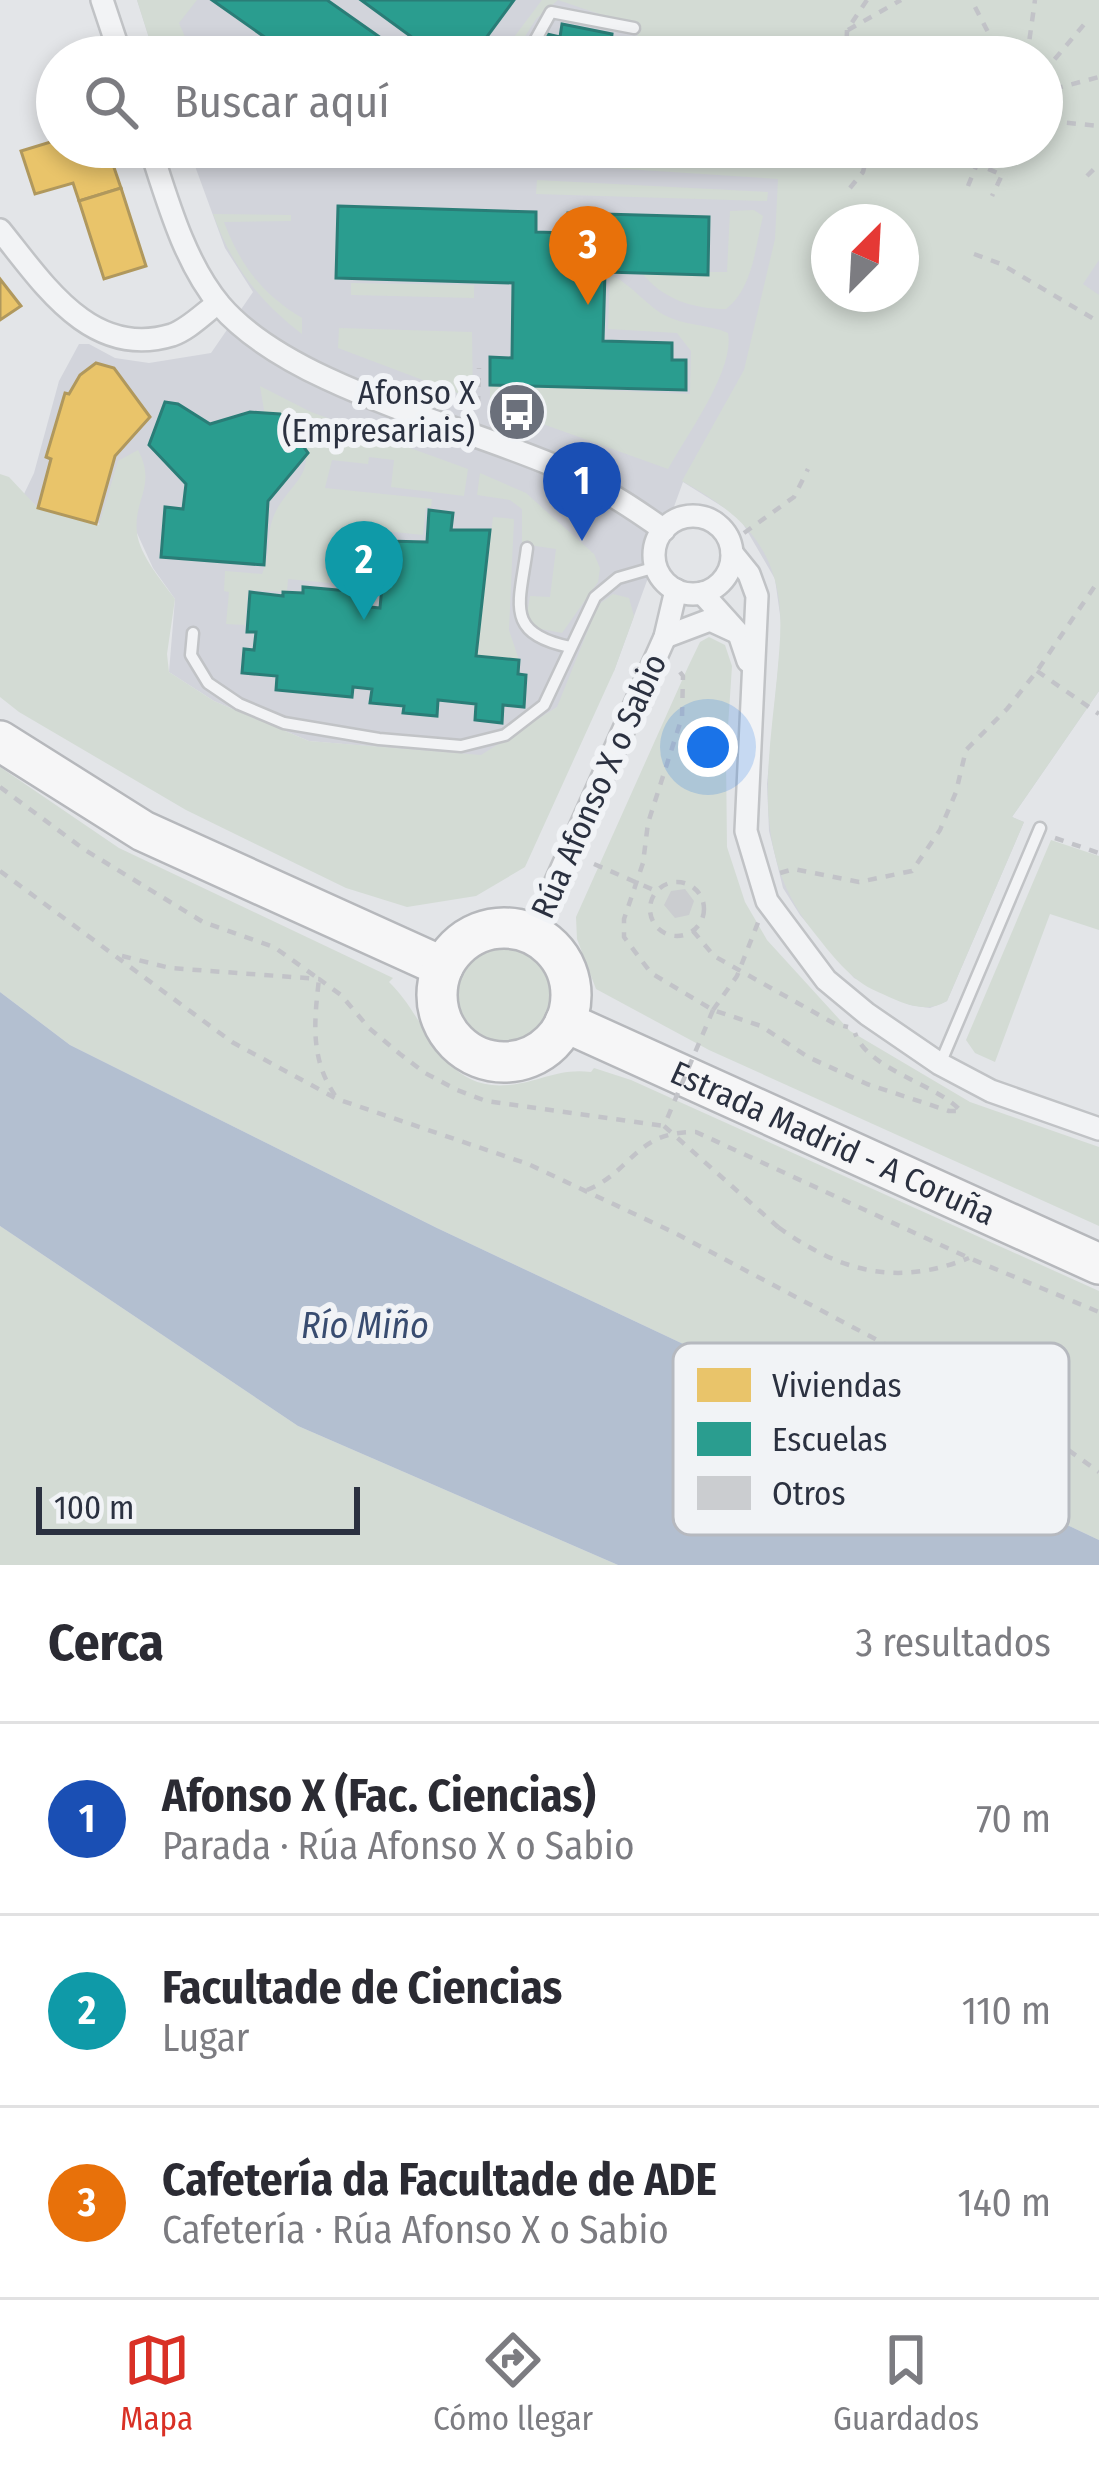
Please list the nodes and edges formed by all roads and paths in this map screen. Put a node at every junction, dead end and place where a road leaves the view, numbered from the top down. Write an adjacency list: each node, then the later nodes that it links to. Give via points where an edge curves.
1 (102, 0): 9 (street)
2 (867, 0): 8 (path)
3 (901, 0): 8 (path)
4 (1035, 0): 13 (path)
5 (975, 7): 12 (path)
6 (1087, 21): 14 (path)
7 (634, 28): 10 (lane, via 551,12)
8 (847, 30): 11 (path)
9 (114, 36)
10 (538, 36)
11 (847, 36)
12 (990, 36)
13 (1031, 36)
14 (1063, 49)
15 (1099, 77): 16 (path)
16 (1063, 87)
17 (1063, 122): 18 (path)
18 (1099, 126)
19 (1099, 164): 24 (path)
20 (157, 168): 30 (street, via 181,237)
21 (864, 168): 26 (path)
22 (975, 168): 25 (path)
23 (985, 168): 27 (path, via 1002,175)
24 (1088, 176)
25 (968, 187)
26 (850, 188)
27 (992, 196)
28 (0, 230): 30 (street, via 59,303 98,329 123,337 173,334)
29 (974, 254): 31 (path)
30 (218, 303): 35 (street, via 292,361 564,470)
31 (1099, 322)
32 (479, 368): 33 (path)
33 (478, 406)
34 (808, 469): 36 (path, via 794,497)
35 (664, 530): 38 (street, via 700,517 723,530); 39 (street)
36 (744, 533)
37 (527, 548): 46 (lane, via 518,616 527,632)
38 (732, 554): 42 (street, via 729,571); 49 (street, via 757,596)
39 (656, 567): 41 (street); 46 (lane, via 605,586)
40 (1099, 580): 47 (path)
41 (676, 590): 42 (street); 45 (street, Rúa Afonso X o Sabio)
42 (702, 593): 44 (street)
43 (193, 633): 46 (lane, via 191,655 208,682 238,704 284,723 461,746 505,735 544,705)
44 (739, 634): 45 (street, Rúa Afonso X o Sabio, via 710,620); 49 (street)
45 (665, 638): 63 (street, Rúa Afonso X o Sabio)
46 (570, 647)
47 (1037, 671): 50 (path); 58 (path, via 966,750 940,830 912,871 859,882 794,868)
48 (680, 672): 59 (path, via 682,717)
49 (754, 678): 70 (street, via 746,831 767,901 826,980)
50 (1099, 714)
51 (0, 741): 65 (highway, via 143,831)
52 (0, 787): 67 (path, via 203,922 274,947)
53 (1040, 828): 70 (lane)
54 (1055, 838): 55 (path)
55 (1099, 853)
56 (594, 864): 59 (path)
57 (0, 871): 64 (path)
58 (778, 874)
59 (636, 882): 60 (path); 68 (path, via 624,937 651,974)
60 (656, 891): 62 (path, via 651,916 660,930); 62 (path, via 672,881 698,890 704,916)
61 (759, 920): 66 (path)
62 (693, 932): 66 (path)
63 (532, 935): 65 (highway, via 481,932); 69 (highway, via 567,972)
64 (118, 955): 67 (path, via 170,968); 71 (path, via 232,1042)
65 (443, 967): 69 (highway, via 443,1023 485,1060 541,1051)
66 (740, 970): 68 (path); 68 (path, via 855,1029 873,1055 961,1112 867,1084 761,1026)
67 (319, 979): 71 (path, via 313,1035 321,1076); 72 (path, via 425,1073 486,1101)
68 (713, 1010): 72 (path, bridge)
69 (565, 1022): 76 (highway, Estrada Madrid - A Coruña)
70 (940, 1064): 73 (street)
71 (337, 1099): 74 (path)
72 (664, 1126): 75 (path, bridge, via 807,1248 896,1276)
73 (1099, 1129)
74 (585, 1191): 75 (path, via 605,1183 639,1148 696,1132); 78 (path)
75 (969, 1258): 77 (path)
76 (1099, 1264)
77 (1099, 1312)
78 (885, 1343)
79 (1069, 1448): 80 (path)
80 (1099, 1472)

